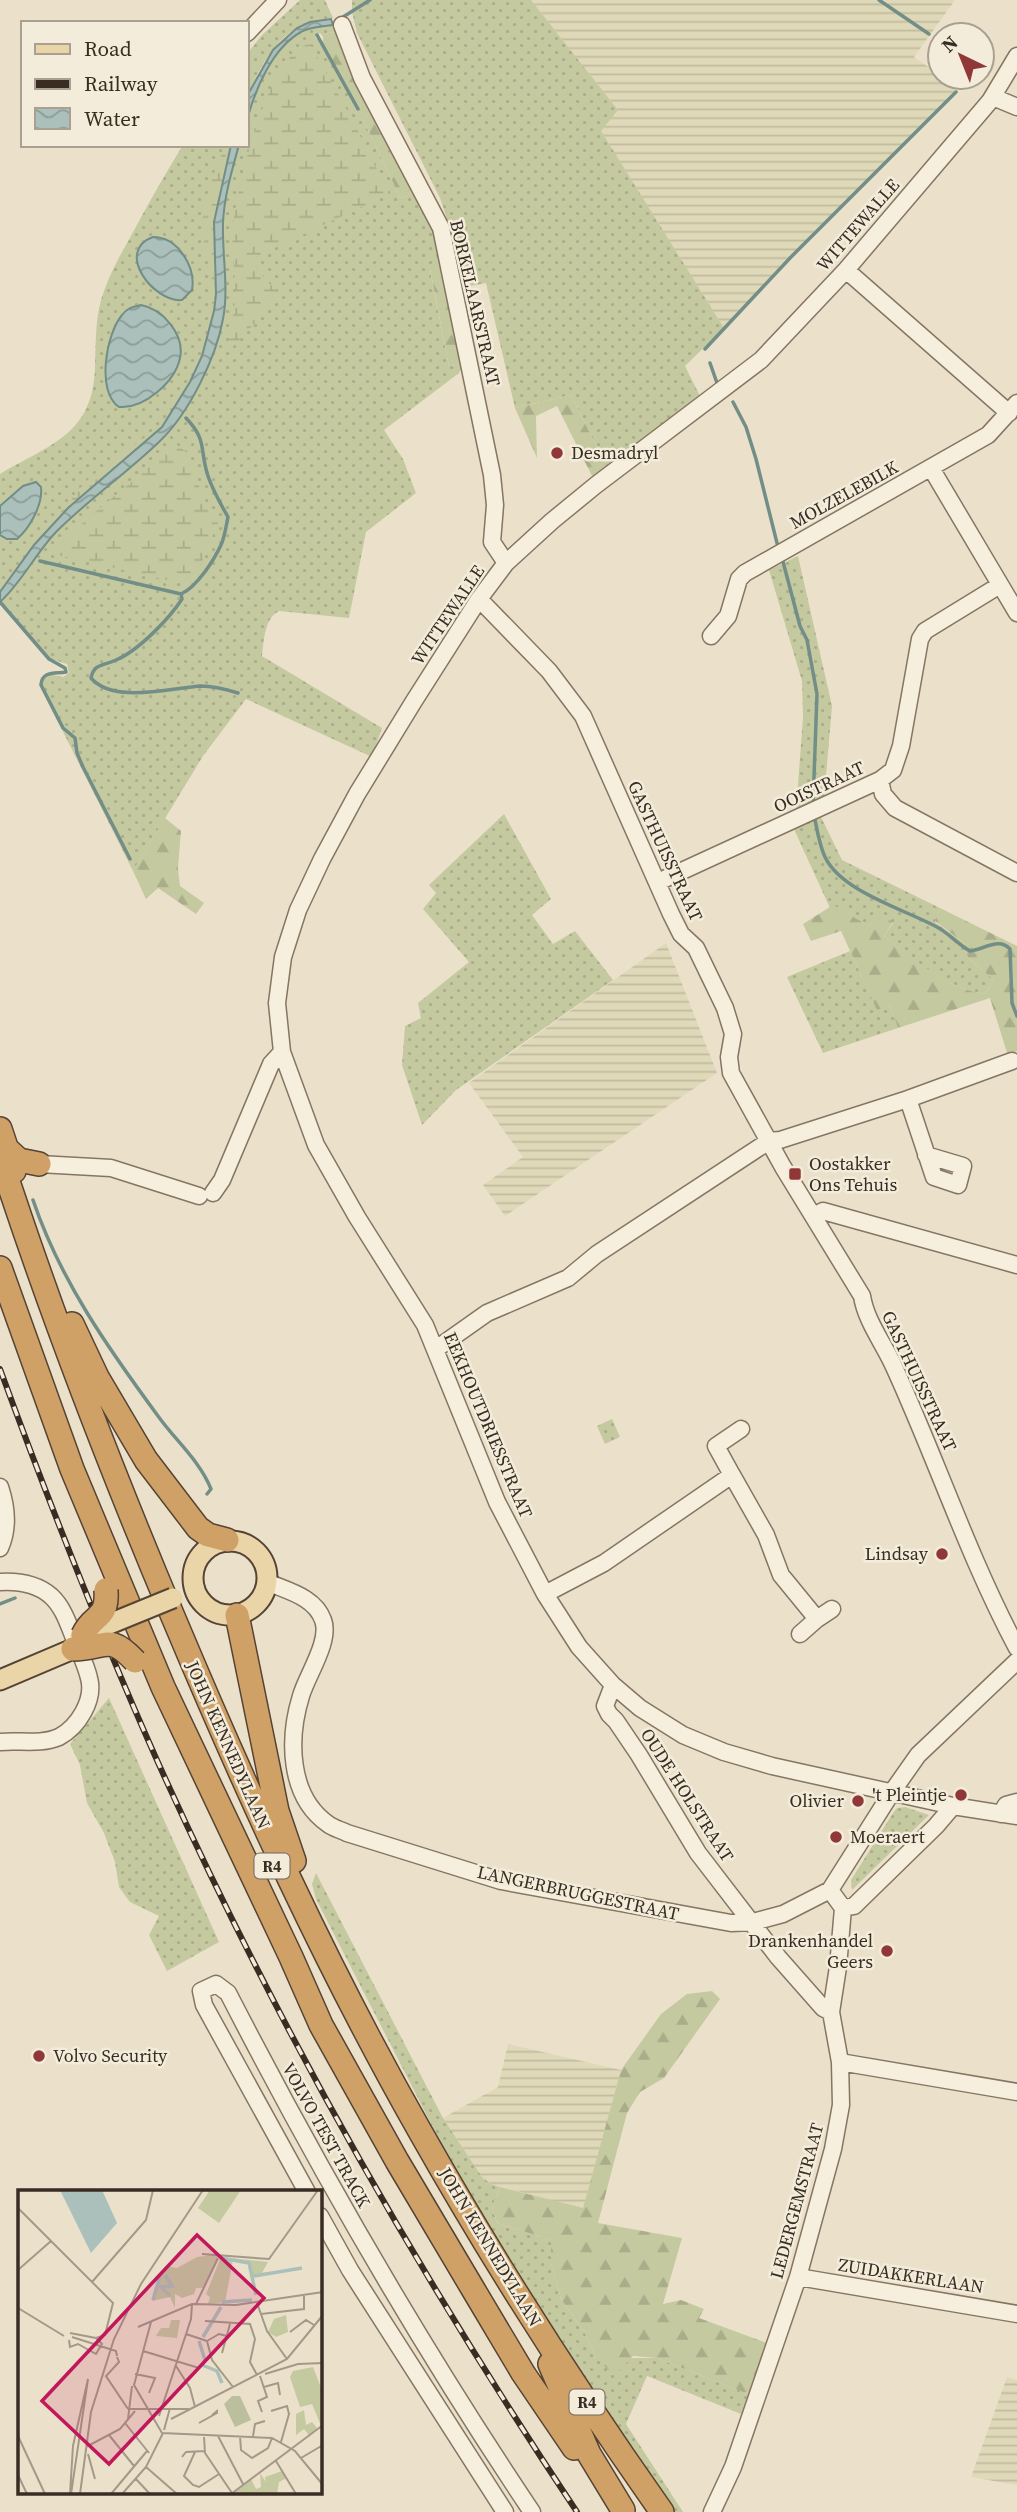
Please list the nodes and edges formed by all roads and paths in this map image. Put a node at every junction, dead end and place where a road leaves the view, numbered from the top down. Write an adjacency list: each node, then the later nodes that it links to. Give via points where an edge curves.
1 (278, 0): 3 (street)
2 (342, 25): 10 (street, BORKELAARSTRAAT, via 362,78 441,228 492,475 492,542)
3 (248, 32)
4 (1017, 56): 5 (street, WITTEWALLE)
5 (993, 97): 6 (street); 7 (street, WITTEWALLE)
6 (1017, 107)
7 (846, 270): 8 (street); 10 (street, WITTEWALLE, via 761,360 587,493)
8 (1013, 408): 9 (street, MOLZELEBILK, via 988,435)
9 (932, 467): 11 (street); 14 (street, MOLZELEBILK, via 745,573 728,616)
10 (506, 563): 12 (street, WITTEWALLE)
11 (1000, 585): 13 (street); 15 (street, via 925,631 920,639 901,746 893,770)
12 (479, 599): 17 (street, GASTHUISSTRAAT, via 549,671 583,716); 18 (street, WITTEWALLE, via 357,794 298,910 283,957 277,1003)
13 (1017, 614)
14 (711, 636)
15 (880, 780): 16 (street, OOISTRAAT, via 883,794 895,808); 17 (street, OOISTRAAT)
16 (1017, 873)
17 (657, 882): 21 (street, GASTHUISSTRAAT, via 681,934 696,948 725,1008 733,1034 731,1073)
18 (282, 1052): 24 (street, via 271,1064 222,1180 206,1194 111,1168); 30 (street, EEKHOUTDRIESSTRAAT, via 322,1157)
19 (1012, 1061): 20 (street)
20 (908, 1099): 21 (street); 23 (street)
21 (769, 1141): 26 (street, GASTHUISSTRAAT); 30 (street, via 568,1278 488,1313)
22 (2, 1145): 24 (highway, via 19,1160); 25 (highway); 67 (highway, JOHN KENNEDYLAAN / R4, via 44,1286 109,1464 262,1822 409,2112)
23 (926, 1155)
24 (38, 1164): 25 (highway)
25 (10, 1187): 34 (highway, via 97,1377 146,1460 198,1528); 69 (highway, JOHN KENNEDYLAAN / R4, via 44,1318 102,1474 248,1816 349,2016 481,2255 546,2357 589,2454)
26 (814, 1216): 27 (street, via 823,1211); 47 (street, GASTHUISSTRAAT, via 862,1296)
27 (1017, 1265)
28 (0, 1268): 61 (highway, JOHN KENNEDYLAAN / R4, via 72,1469 163,1687)
29 (0, 1300): 46 (highway, bridge, via 48,1444 106,1590 103,1614)
30 (436, 1349): 39 (street, EEKHOUTDRIESSTRAAT, via 497,1502)
31 (741, 1429): 32 (street, via 716,1446)
32 (733, 1475): 39 (street, via 604,1563); 44 (street, via 766,1535 781,1575)
33 (0, 1487): 35 (street, via 6,1505)
34 (228, 1540): 37 (main road, via 240,1541 258,1552); 38 (main road, via 205,1550 197,1560)
35 (0, 1548)
36 (0, 1582): 52 (street, via 18,1581 51,1595 66,1617 90,1681 86,1706 67,1731 48,1741)
37 (267, 1583): 43 (main road, via 257,1604); 59 (street, LANGERBRUGGESTRAAT, via 307,1599 324,1621 322,1644 295,1719 294,1751 304,1799 328,1824 501,1881 708,1920)
38 (193, 1584): 40 (main road); 41 (main road)
39 (545, 1594): 51 (street, EEKHOUTDRIESSTRAAT, via 579,1647)
40 (175, 1602): 41 (main road); 46 (main road, bridge)
41 (201, 1602): 43 (main road, via 217,1613)
42 (832, 1609): 44 (street)
43 (237, 1615): 67 (highway, via 277,1811 300,1878 413,2102)
44 (817, 1619): 45 (street)
45 (800, 1634)
46 (73, 1644): 49 (main road); 50 (main road); 61 (highway, bridge, via 88,1649 114,1644 135,1661 282,1969)
47 (1017, 1648)
48 (1017, 1661): 53 (street, via 926,1747)
49 (0, 1670)
50 (0, 1680)
51 (613, 1685): 53 (street, EEKHOUTDRIESSTRAAT, via 683,1735 724,1752); 59 (street, OUDE HOLSTRAAT, via 606,1706 609,1714 698,1853)
52 (0, 1742)
53 (892, 1792): 55 (street, EEKHOUTDRIESSTRAAT); 57 (street)
54 (1017, 1802): 56 (street, via 1006,1805)
55 (953, 1806): 56 (street, EEKHOUTDRIESSTRAAT); 58 (street, via 854,1906)
56 (1009, 1815)
57 (830, 1890): 58 (street); 59 (street, LANGERBRUGGESTRAAT, via 783,1914)
58 (843, 1908): 60 (street, LEDERGEMSTRAAT)
59 (753, 1922): 60 (street, via 822,2008)
60 (831, 2012): 62 (street, LEDERGEMSTRAAT)
61 (321, 2025): 69 (highway, JOHN KENNEDYLAAN / R4, via 523,2372 575,2451)
62 (840, 2062): 63 (street); 66 (street, LEDERGEMSTRAAT, via 841,2105 833,2149)
63 (1017, 2092)
64 (306, 2190): 71 (street, VOLVO TEST TRACK, via 204,2005 201,1991 216,1984 228,1993 380,2272)
65 (322, 2220): 70 (street)
66 (798, 2277): 68 (street, ZUIDAKKERLAAN); 73 (street, LEDERGEMSTRAAT, via 733,2467)
67 (515, 2289): 72 (highway, JOHN KENNEDYLAAN / R4)
68 (1017, 2314)
69 (624, 2511)
70 (505, 2512)
71 (532, 2512)
72 (662, 2512)
73 (712, 2512)

